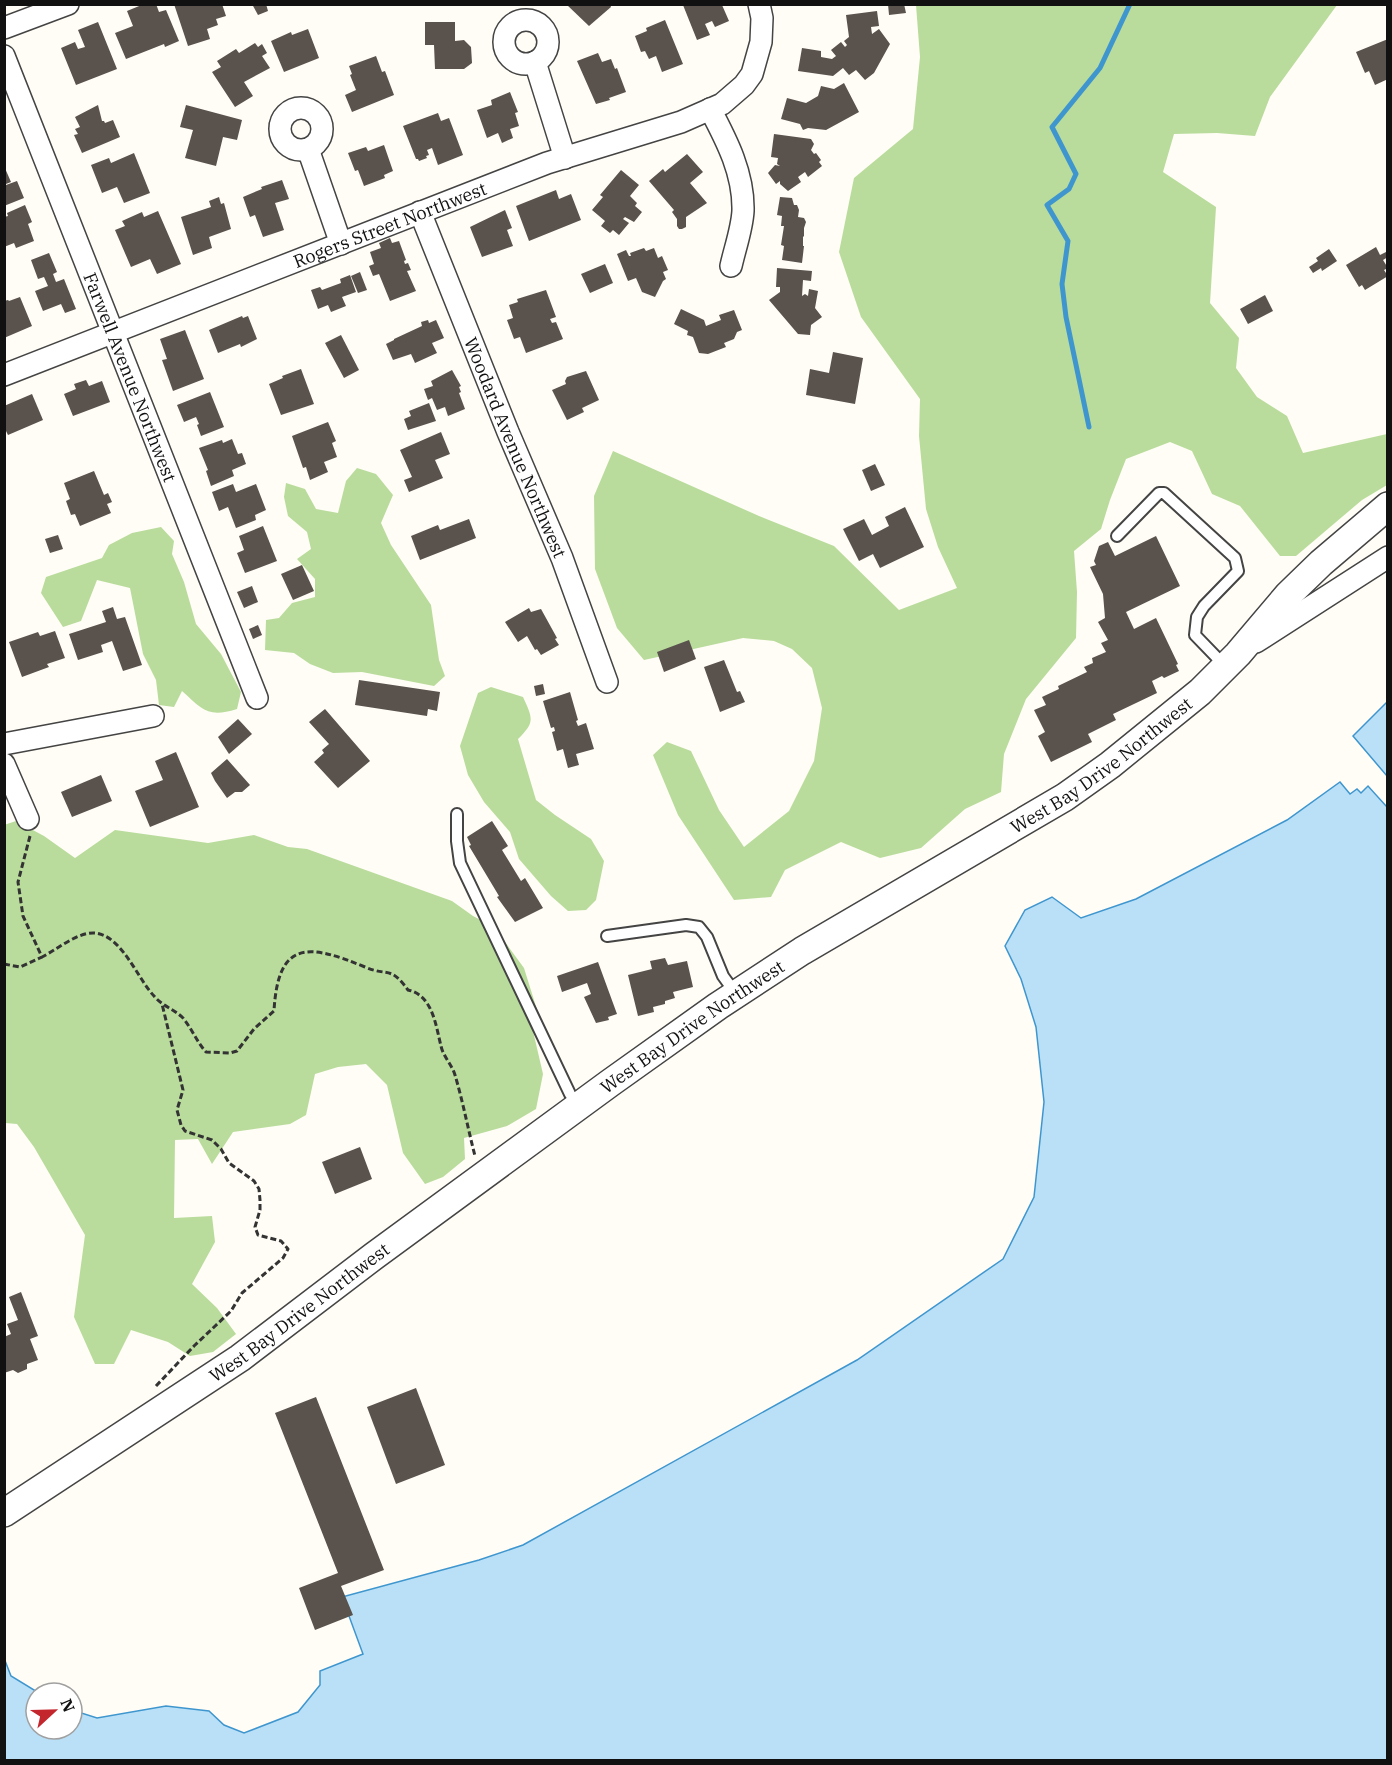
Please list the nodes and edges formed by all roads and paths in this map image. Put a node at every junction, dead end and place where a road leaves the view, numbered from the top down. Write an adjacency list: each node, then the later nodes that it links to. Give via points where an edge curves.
1 (68, 4): 3 (street)
2 (759, 4): 6 (street, Rogers Street Northwest, via 761,42 752,74 722,104)
3 (4, 28)
4 (4, 57): 12 (street, Farwell Avenue Northwest)
5 (535, 62): 8 (street)
6 (710, 109): 8 (street, Rogers Street Northwest, via 681,122); 11 (street, via 730,147 742,189 742,213)
7 (308, 149): 10 (street)
8 (565, 158): 9 (street, Rogers Street Northwest)
9 (420, 212): 10 (street, Rogers Street Northwest); 18 (street, Woodard Avenue Northwest, via 562,558)
10 (341, 244): 12 (street, Rogers Street Northwest)
11 (731, 266)
12 (113, 331): 13 (street, Rogers Street Northwest); 19 (street, Farwell Avenue Northwest)
13 (4, 375)
14 (1388, 506): 17 (street, via 1288,595)
15 (1117, 536): 17 (lane, via 1159,493 1164,493 1235,558 1238,571 1204,606 1197,617 1195,635)
16 (1388, 557): 17 (street, West Bay Drive Northwest)
17 (1232, 660): 28 (street, West Bay Drive Northwest, via 1200,692 1065,797)
18 (607, 682)
19 (257, 698)
20 (153, 716): 21 (street)
21 (4, 744)
22 (4, 764): 24 (street)
23 (457, 814): 30 (lane, via 460,863)
24 (28, 819): 26 (path, via 30,843 18,882 23,916)
25 (607, 936): 28 (lane, via 686,925 699,927)
26 (42, 957): 27 (path, via 20,966); 29 (path, via 75,937 100,934 124,953)
27 (4, 964)
28 (736, 994): 30 (street, West Bay Drive Northwest)
29 (162, 1004): 31 (path, via 182,1017 206,1052 230,1053 237,1051 274,1011 276,980 297,954 318,951 369,969 392,972 408,990 420,996 433,1015 441,1049 455,1074); 32 (path, via 183,1090 177,1110 185,1131 212,1140 229,1163 254,1181 260,1200 255,1227 258,1234 281,1241 288,1249 283,1258 242,1293 231,1311)
30 (578, 1106): 33 (street, West Bay Drive Northwest, via 240,1358)
31 (477, 1164)
32 (155, 1389)
33 (4, 1513)

